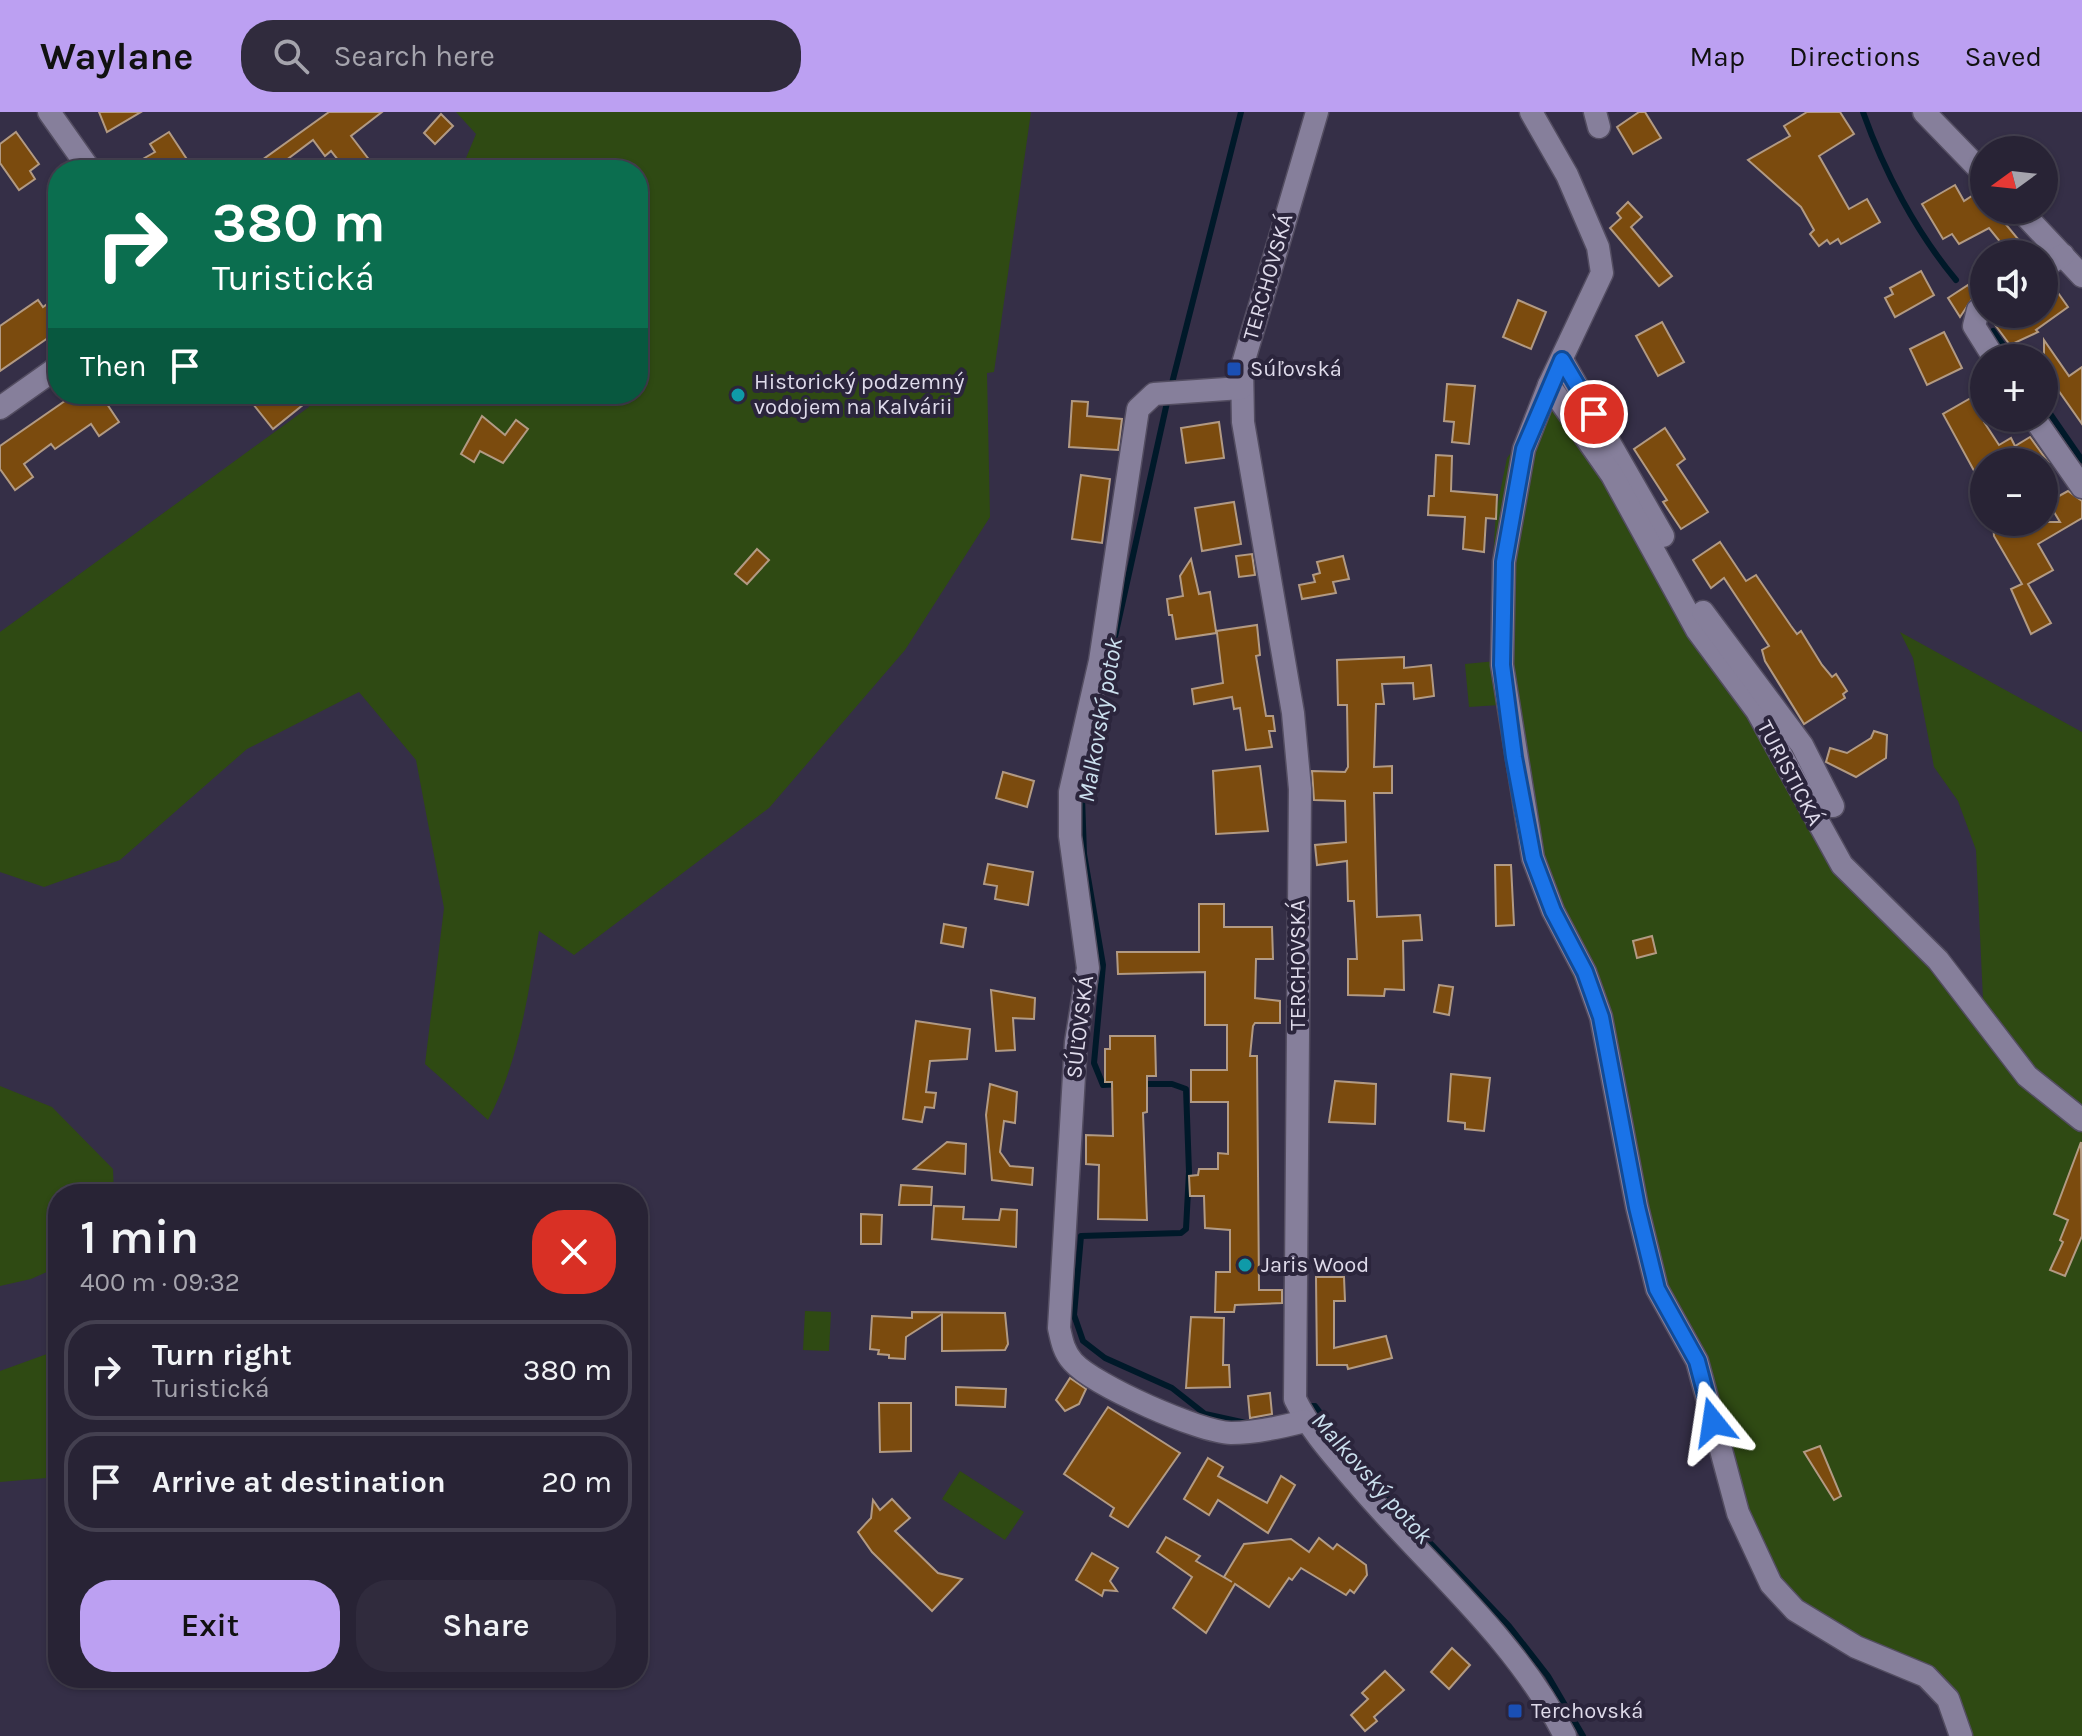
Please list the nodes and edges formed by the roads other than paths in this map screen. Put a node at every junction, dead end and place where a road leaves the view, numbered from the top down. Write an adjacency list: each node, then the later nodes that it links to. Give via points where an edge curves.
1 (49, 112): 5 (street)
2 (1317, 112): 12 (street, TERCHOVSKÁ, via 1242,367)
3 (1531, 112): 9 (street, via 1567,175 1601,264 1602,273)
4 (1924, 112): 6 (street)
5 (83, 160)
6 (1970, 160)
7 (2058, 263): 8 (street)
8 (2082, 276)
9 (1562, 360): 11 (street); 16 (street, TURISTICKÁ, via 1698,606 1802,745)
10 (48, 374): 13 (street)
11 (1549, 385): 17 (street, TURISTICKÁ, via 1612,475 1697,630 1757,711 1842,865 1938,960 2027,1076); 20 (street, via 1524,449 1504,562 1504,677 1533,858 1601,1017 1657,1289 1697,1361 1738,1513 1771,1584 1795,1610 1856,1647 1926,1676 1948,1699)
12 (1241, 388): 18 (street, TERCHOVSKÁ, via 1293,713 1300,789); 18 (street, SÚĽOVSKÁ, via 1154,394 1138,409 1100,661 1070,792 1071,848 1088,968 1076,1042 1059,1328 1074,1363 1100,1383 1205,1429 1231,1433)
13 (0, 408)
14 (2044, 432): 15 (street)
15 (2082, 487)
16 (1833, 806)
17 (2082, 1120)
18 (1301, 1411): 19 (street, via 1396,1529 1483,1618 1533,1682)
19 (1565, 1736)
20 (1961, 1736)

